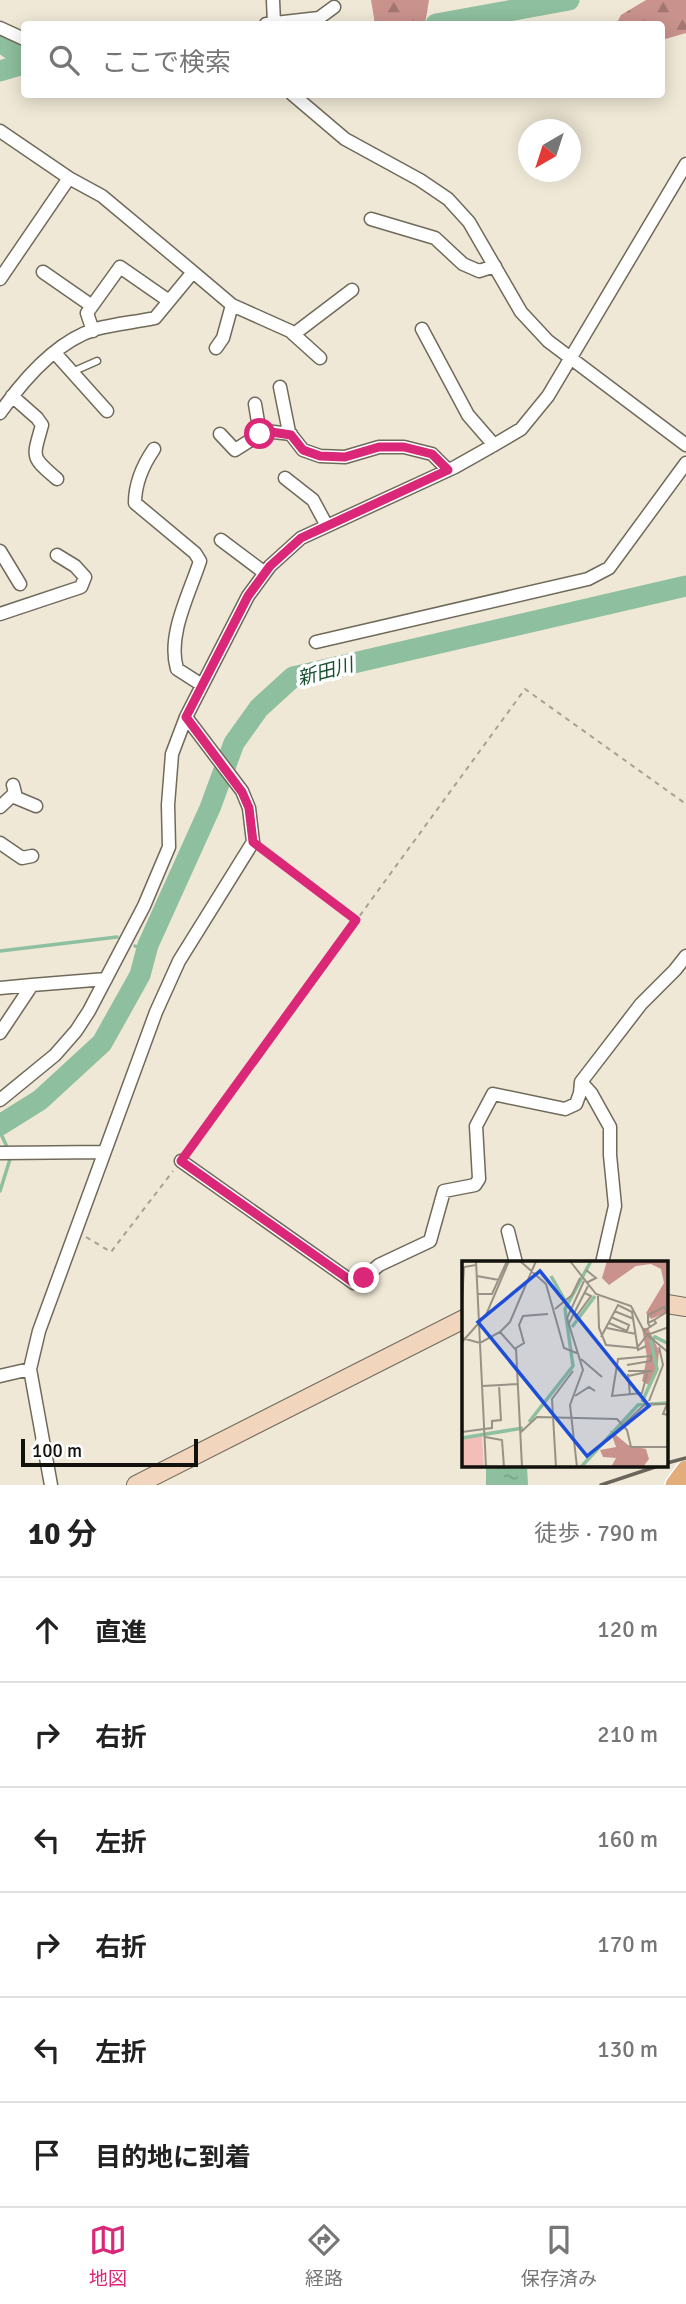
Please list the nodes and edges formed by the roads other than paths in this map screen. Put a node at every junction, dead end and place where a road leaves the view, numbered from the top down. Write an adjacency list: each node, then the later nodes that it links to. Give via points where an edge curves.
1 (273, 0): 3 (street)
2 (334, 7): 4 (street, via 318,18)
3 (271, 21)
4 (294, 21)
5 (0, 28): 6 (street)
6 (21, 38)
7 (297, 98): 12 (street, via 345,139 448,199 469,222)
8 (0, 131): 10 (street)
9 (686, 164): 26 (street)
10 (69, 178): 14 (street, via 102,196); 15 (street)
11 (371, 219): 12 (street, via 435,238 463,264 479,271)
12 (495, 266): 26 (street, via 522,312)
13 (43, 272): 19 (street)
14 (193, 272): 17 (street); 18 (street)
15 (0, 279)
16 (352, 290): 22 (street)
17 (169, 301): 19 (street, via 120,267); 21 (street, via 155,318)
18 (232, 305): 22 (street); 23 (street)
19 (92, 306): 21 (street, via 87,313)
20 (422, 329): 37 (street, via 428,351 468,415)
21 (93, 331): 24 (street)
22 (294, 334): 25 (street)
23 (216, 348)
24 (55, 353): 28 (street); 30 (street)
25 (320, 358)
26 (570, 359): 37 (street, via 521,429); 38 (street)
27 (97, 361): 28 (lane)
28 (72, 372): 32 (street)
29 (280, 387): 36 (street)
30 (12, 396): 33 (street); 43 (street, via 42,425 34,454 37,463)
31 (255, 404): 35 (street)
32 (107, 411)
33 (0, 413)
34 (220, 434): 35 (street, via 235,450)
35 (260, 434): 36 (street)
36 (291, 435): 41 (street, via 303,450 320,456 345,457 379,447 404,447 432,454)
37 (494, 445): 41 (street)
38 (686, 445)
39 (154, 449): 52 (street, via 144,464 135,503 200,561 173,655 177,670)
40 (686, 463): 51 (street, via 609,568 587,579)
41 (448, 470): 44 (street)
42 (285, 478): 44 (street, via 313,500)
43 (57, 479)
44 (327, 526): 48 (street, via 301,538)
45 (221, 540): 48 (street)
46 (0, 551): 49 (street)
47 (57, 555): 50 (street, via 85,577 81,587)
48 (265, 573): 52 (street, via 248,596)
49 (20, 584)
50 (0, 614)
51 (316, 642)
52 (202, 685): 53 (street)
53 (186, 717): 59 (street, via 172,754 169,847); 65 (street, via 242,792 253,842 179,961)
54 (36, 806): 55 (street, via 12,790)
55 (0, 807)
56 (0, 843): 57 (street)
57 (29, 860)
58 (686, 956): 63 (street, via 641,1003)
59 (106, 979): 60 (street); 64 (street, via 76,1031 55,1055)
60 (32, 985): 61 (street); 62 (street)
61 (0, 988)
62 (0, 1033)
63 (581, 1082): 67 (street, via 576,1104 565,1109 493,1094 476,1126 479,1179 475,1185 444,1191 430,1241 379,1265 354,1283); 70 (street, via 610,1127 615,1206)
64 (0, 1100)
65 (104, 1152): 66 (street); 74 (street, via 39,1331)
66 (1, 1153)
67 (181, 1161)
68 (508, 1231): 69 (street)
69 (516, 1261)
70 (602, 1261)
71 (668, 1304): 72 (street)
72 (686, 1307)
73 (462, 1320): 78 (street)
74 (30, 1369): 75 (street); 77 (street)
75 (0, 1376)
76 (686, 1470): 79 (main road)
77 (51, 1485)
78 (136, 1485)
79 (675, 1485)

